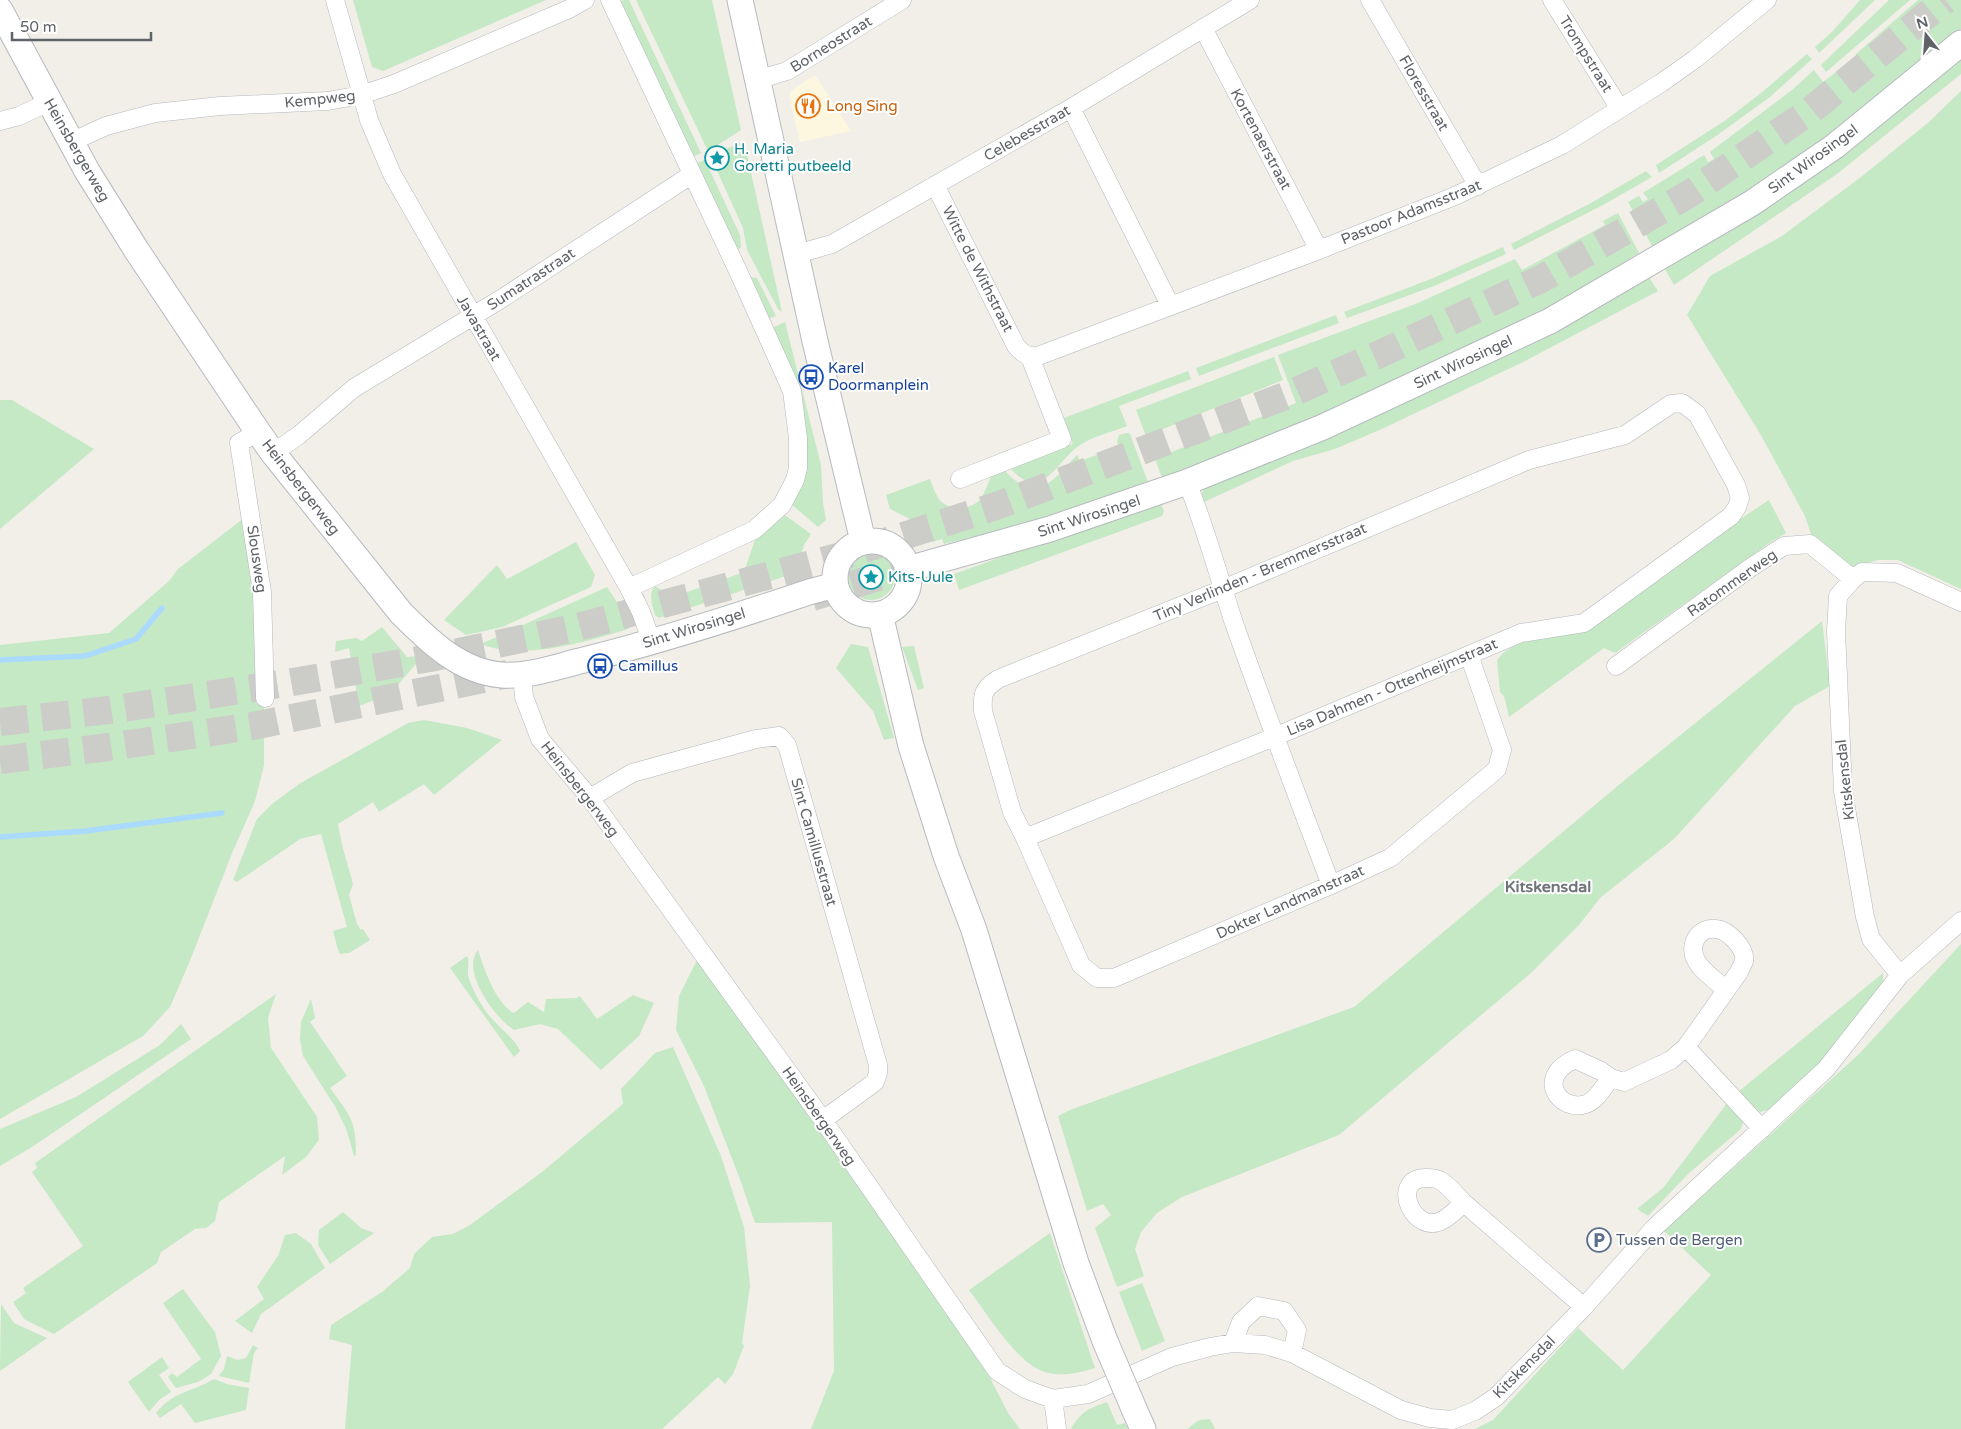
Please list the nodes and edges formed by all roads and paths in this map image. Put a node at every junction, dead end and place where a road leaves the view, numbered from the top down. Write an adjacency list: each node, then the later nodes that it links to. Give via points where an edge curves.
1 (336, 0): 14 (street, Javastraat)
2 (585, 0): 14 (street, Kempweg, via 403,81)
3 (610, 0): 20 (street)
4 (740, 0): 13 (street)
5 (902, 0): 13 (street, Borneostraat, via 787,71)
6 (1250, 0): 11 (street, Celebesstraat)
7 (1370, 0): 22 (street, Floresstraat)
8 (1552, 0): 17 (street, Trompstraat)
9 (1767, 0): 17 (street, Pastoor Adamsstraat, via 1695,59)
10 (0, 10): 15 (street, Heinsbergerweg)
11 (1203, 28): 16 (street, Celebesstraat); 23 (street, Kortenaerstraat)
12 (1961, 43): 31 (street, Sint Wirosingel, via 1835,146 1752,203 1550,321 1322,427)
13 (757, 80): 24 (street)
14 (361, 95): 19 (street, Kempweg, via 328,101 155,112 106,126); 26 (street, Javastraat, via 392,174)
15 (49, 102): 18 (street); 19 (street, Heinsbergerweg)
16 (1071, 108): 21 (street, Celebesstraat); 25 (street)
17 (1620, 109): 22 (street, Pastoor Adamsstraat, via 1562,145)
18 (0, 121)
19 (71, 142): 28 (street, Heinsbergerweg, via 137,251)
20 (691, 175): 26 (street, Sumatrastraat); 37 (street, via 792,391 798,468 782,505 754,530)
21 (935, 185): 24 (street, Celebesstraat, via 832,244); 27 (street, Witte de Withstraat, via 1016,346)
22 (1478, 186): 23 (street, Pastoor Adamsstraat)
23 (1319, 250): 25 (street, Pastoor Adamsstraat)
24 (797, 254): 33 (street)
25 (1170, 305): 27 (street, Pastoor Adamsstraat, via 1096,336 1038,356)
26 (472, 317): 29 (street, Sumatrastraat, via 354,388); 37 (street, Javastraat)
27 (1026, 355): 30 (street, Witte de Withstraat, via 1062,439)
28 (258, 432): 29 (street, Heinsbergerweg); 45 (street, Slousweg, via 239,443 262,592)
29 (273, 453): 44 (street, Heinsbergerweg, via 401,613 424,636 446,654 478,670 502,675)
30 (960, 479)
31 (1187, 482): 34 (street, Sint Wirosingel, via 1050,529); 38 (street)
32 (1737, 507): 38 (street, Tiny Verlinden - Bremmersstraat, via 1740,498 1736,485 1697,414 1682,404 1671,404 1625,435 1529,460); 42 (street, Lisa Dahmen - Ottenheijmstraat, via 1731,516 1584,623 1521,633)
33 (863, 541): 34 (street, via 883,542 892,547); 36 (street, via 853,545 839,559 835,568)
34 (908, 569): 40 (street, via 904,598 894,608)
35 (1853, 579): 39 (street, via 1862,572 1897,572); 43 (street, Ratommerweg, via 1810,544 1784,546); 51 (street, Kitskensdal, via 1838,596 1836,631 1844,791 1871,938)
36 (835, 586): 40 (street, via 841,600 852,610 868,615); 41 (street, Sint Wirosingel)
37 (629, 588): 41 (street, Javastraat)
38 (1223, 589): 46 (street); 48 (street, Tiny Verlinden - Bremmersstraat, via 998,679 988,686 982,696 983,711 1012,812)
39 (1961, 602)
40 (880, 614): 63 (street, bridge, via 911,746 946,856 974,930 1076,1263)
41 (652, 643): 44 (street, Sint Wirosingel)
42 (1469, 655): 46 (street, Lisa Dahmen - Ottenheijmstraat); 49 (street, Dokter Landmanstraat, via 1502,750 1497,769 1390,858)
43 (1616, 666)
44 (522, 674): 47 (street, Heinsbergerweg, via 524,697 540,739)
45 (265, 698)
46 (1274, 737): 48 (street, Lisa Dahmen - Ottenheijmstraat); 49 (street)
47 (590, 798): 55 (street, Heinsbergerweg); 55 (street, Sint Camillusstraat, via 632,773 727,747 778,736 787,745 878,1065 875,1082)
48 (1025, 838): 49 (street, Dokter Landmanstraat, via 1081,965 1097,978 1114,978)
49 (1332, 885)
50 (1961, 921): 51 (street, Kitskensdal)
51 (1900, 975): 56 (street, Kitskensdal, via 1826,1069)
52 (1726, 990): 53 (street)
53 (1686, 1047): 54 (street, via 1671,1060 1624,1082); 56 (street)
54 (1611, 1078)
55 (823, 1120): 62 (street, Heinsbergerweg, via 997,1371 1025,1389)
56 (1762, 1129): 58 (street, Kitskensdal, via 1654,1228)
57 (1464, 1203): 58 (street)
58 (1584, 1307): 60 (street, Kitskensdal, via 1496,1397 1475,1411 1452,1420 1430,1418 1388,1405)
59 (1233, 1343): 60 (street, Kitskensdal, via 1265,1345); 60 (street, via 1240,1322 1258,1306 1284,1311 1297,1330); 61 (street, Kitskensdal)
60 (1292, 1353)
61 (1172, 1357): 62 (street, Heinsbergerweg, via 1088,1394)
62 (1053, 1398): 64 (street)
63 (1139, 1420)
64 (1057, 1429)

